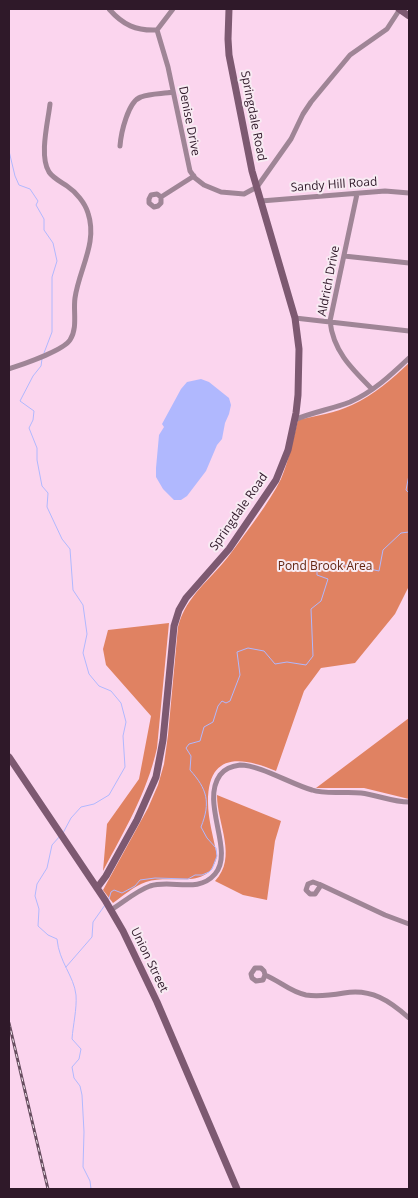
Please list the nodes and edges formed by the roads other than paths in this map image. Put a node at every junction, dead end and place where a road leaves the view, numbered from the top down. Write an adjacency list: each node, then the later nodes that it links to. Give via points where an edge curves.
1 (109, 9): 6 (street, via 129,27)
2 (173, 9): 6 (street)
3 (229, 9): 11 (street, Springdale Road, via 230,55)
4 (399, 9): 5 (street); 11 (street, via 387,29 350,55 314,99 291,140)
5 (409, 16)
6 (157, 30): 7 (street, Denise Drive)
7 (173, 92): 9 (street, via 142,96 134,102 125,121); 10 (street, Denise Drive, via 188,164)
8 (50, 104): 22 (street, via 44,156 49,171 69,187 87,211 91,224 89,253 77,286 74,331 70,340 59,349)
9 (120, 146)
10 (194, 176): 11 (street, via 210,188 226,193 244,194); 14 (street)
11 (257, 187): 15 (street, Springdale Road)
12 (409, 193): 13 (street, Sandy Hill Road)
13 (357, 194): 15 (street, Sandy Hill Road); 16 (street, Aldrich Drive)
14 (161, 197)
15 (261, 201): 18 (street, Springdale Road)
16 (344, 256): 17 (street); 19 (street, Aldrich Drive)
17 (409, 263)
18 (295, 318): 19 (street); 24 (street, Springdale Road, via 299,349)
19 (330, 321): 20 (street); 23 (street, Aldrich Drive, via 340,353)
20 (409, 331)
21 (409, 358): 23 (street)
22 (9, 369)
23 (372, 389): 24 (street, via 351,401)
24 (294, 420): 28 (street, Springdale Road, via 284,464 276,480 229,549 189,593 179,610 174,626 158,772 146,803)
25 (9, 757): 28 (street, Union Street)
26 (409, 802): 29 (street, via 358,792 314,791 247,766 230,767 218,778 215,788 222,854 216,874 196,885 151,886)
27 (320, 886): 30 (street)
28 (97, 888): 29 (street, Union Street)
29 (108, 905): 33 (street, Union Street, via 136,956)
30 (409, 924)
31 (265, 976): 32 (street, via 288,989 308,995 373,994 391,1002)
32 (409, 1018)
33 (238, 1189)

